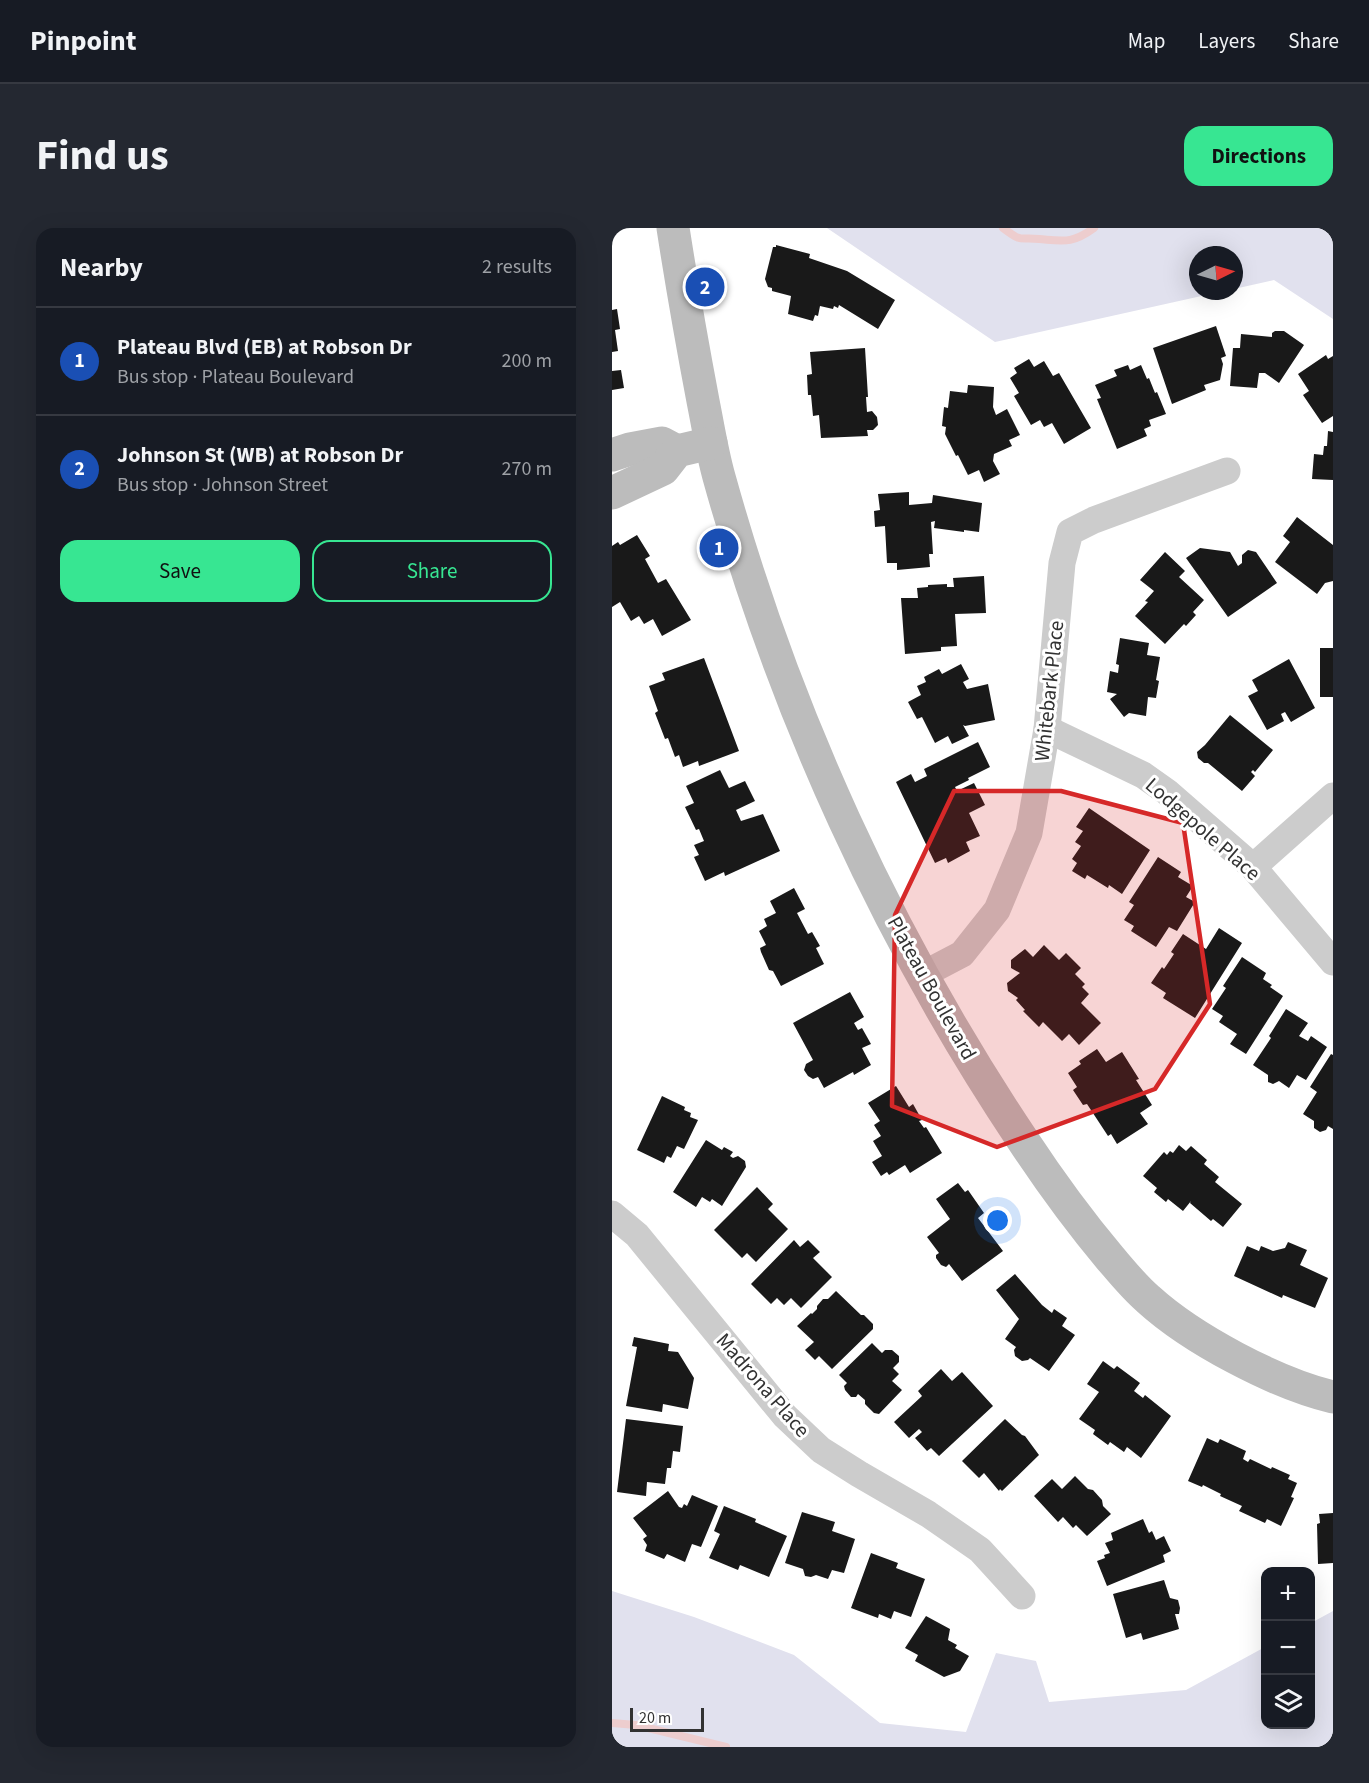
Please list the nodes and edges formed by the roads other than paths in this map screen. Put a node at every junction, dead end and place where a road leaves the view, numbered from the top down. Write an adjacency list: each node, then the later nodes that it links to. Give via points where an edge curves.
1 (673, 228): 2 (street, Plateau Boulevard)
2 (711, 443): 3 (street); 11 (street, Plateau Boulevard, via 753,586 812,749)
3 (677, 452): 4 (street, via 662,443); 6 (street, via 663,469)
4 (612, 455)
5 (1227, 471): 7 (street, Whitebark Place, via 1070,532 1062,563)
6 (612, 493)
7 (1047, 729): 9 (street, Lodgepole Place, via 1143,775); 11 (street, Whitebark Place, via 1029,833 997,910 962,954)
8 (1333, 796): 9 (street)
9 (1252, 867): 10 (street, Lodgepole Place)
10 (1333, 962)
11 (922, 975): 13 (street, Plateau Boulevard, via 998,1104 1053,1186 1148,1300 1183,1325 1280,1380)
12 (612, 1214): 14 (street, Madrona Place, via 637,1235 792,1422 821,1449 980,1550)
13 (1333, 1397)
14 (1022, 1596)

